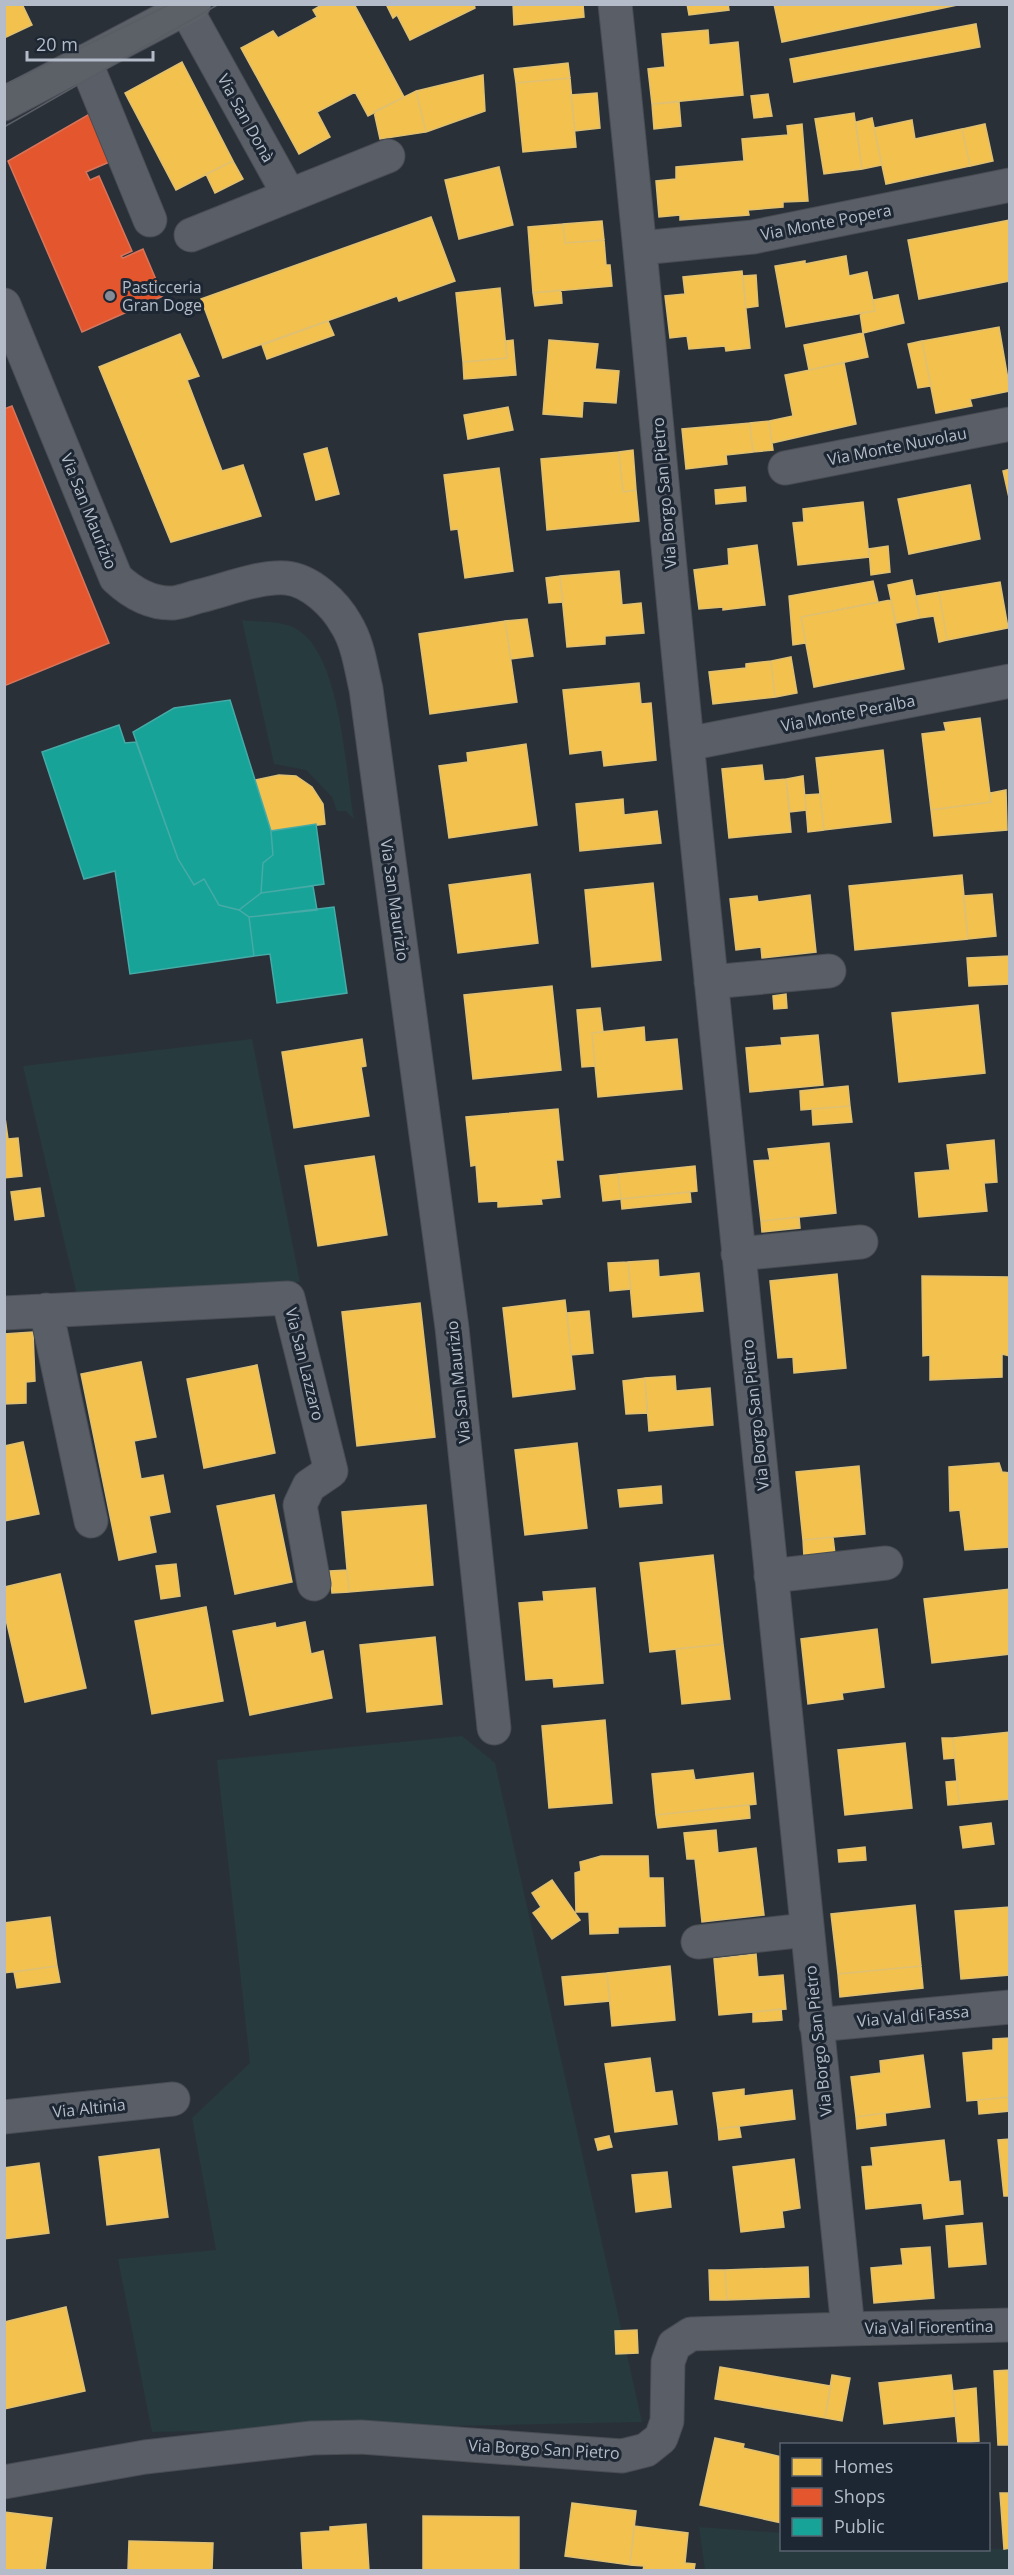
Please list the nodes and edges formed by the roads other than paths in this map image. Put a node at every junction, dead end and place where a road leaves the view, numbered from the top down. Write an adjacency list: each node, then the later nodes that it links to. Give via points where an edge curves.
1 (615, 4): 10 (street, Via Borgo San Pietro)
2 (181, 8): 3 (main road, Via San Donà); 7 (street, Via San Donà)
3 (85, 61): 4 (main road, Via San Donà); 8 (street)
4 (4, 104)
5 (387, 156): 7 (street)
6 (1010, 184): 10 (street, Via Monte Popera, via 753,237)
7 (289, 195): 9 (street)
8 (150, 220)
9 (191, 235)
10 (642, 248): 16 (street, Via Borgo San Pietro)
11 (4, 305): 12 (street, Via San Maurizio)
12 (11, 341): 27 (street, Via San Maurizio, via 116,578 129,591 173,603 286,578 310,587 333,604 358,652 452,1328)
13 (1010, 424): 14 (street, Via Monte Nuvolau)
14 (785, 468)
15 (1010, 681): 16 (street, Via Monte Peralba)
16 (687, 744): 18 (street, Via Borgo San Pietro)
17 (829, 971): 18 (street)
18 (711, 982): 20 (street, Via Borgo San Pietro)
19 (861, 1242): 20 (street)
20 (738, 1254): 25 (street, Via Borgo San Pietro)
21 (46, 1311): 22 (street, Via San Lazzaro); 23 (street); 26 (street, Via San Lazzaro, via 288,1298 331,1471 309,1486 300,1505)
22 (4, 1313)
23 (91, 1521)
24 (886, 1563): 25 (street)
25 (771, 1576): 28 (street, Via Borgo San Pietro)
26 (314, 1584)
27 (494, 1728)
28 (806, 1930): 29 (street); 31 (street, Via Borgo San Pietro)
29 (698, 1942)
30 (1010, 2007): 31 (street, Via Val di Fassa)
31 (816, 2025): 35 (street, Via Borgo San Pietro)
32 (173, 2099): 33 (street, Via Altinia)
33 (4, 2117)
34 (1010, 2325): 35 (street, Via Val Fiorentina)
35 (848, 2329): 36 (street, Via Borgo San Pietro, via 691,2334 674,2345 668,2362 667,2421 661,2438 646,2450 622,2456 312,2438 145,2457)
36 (4, 2482)

